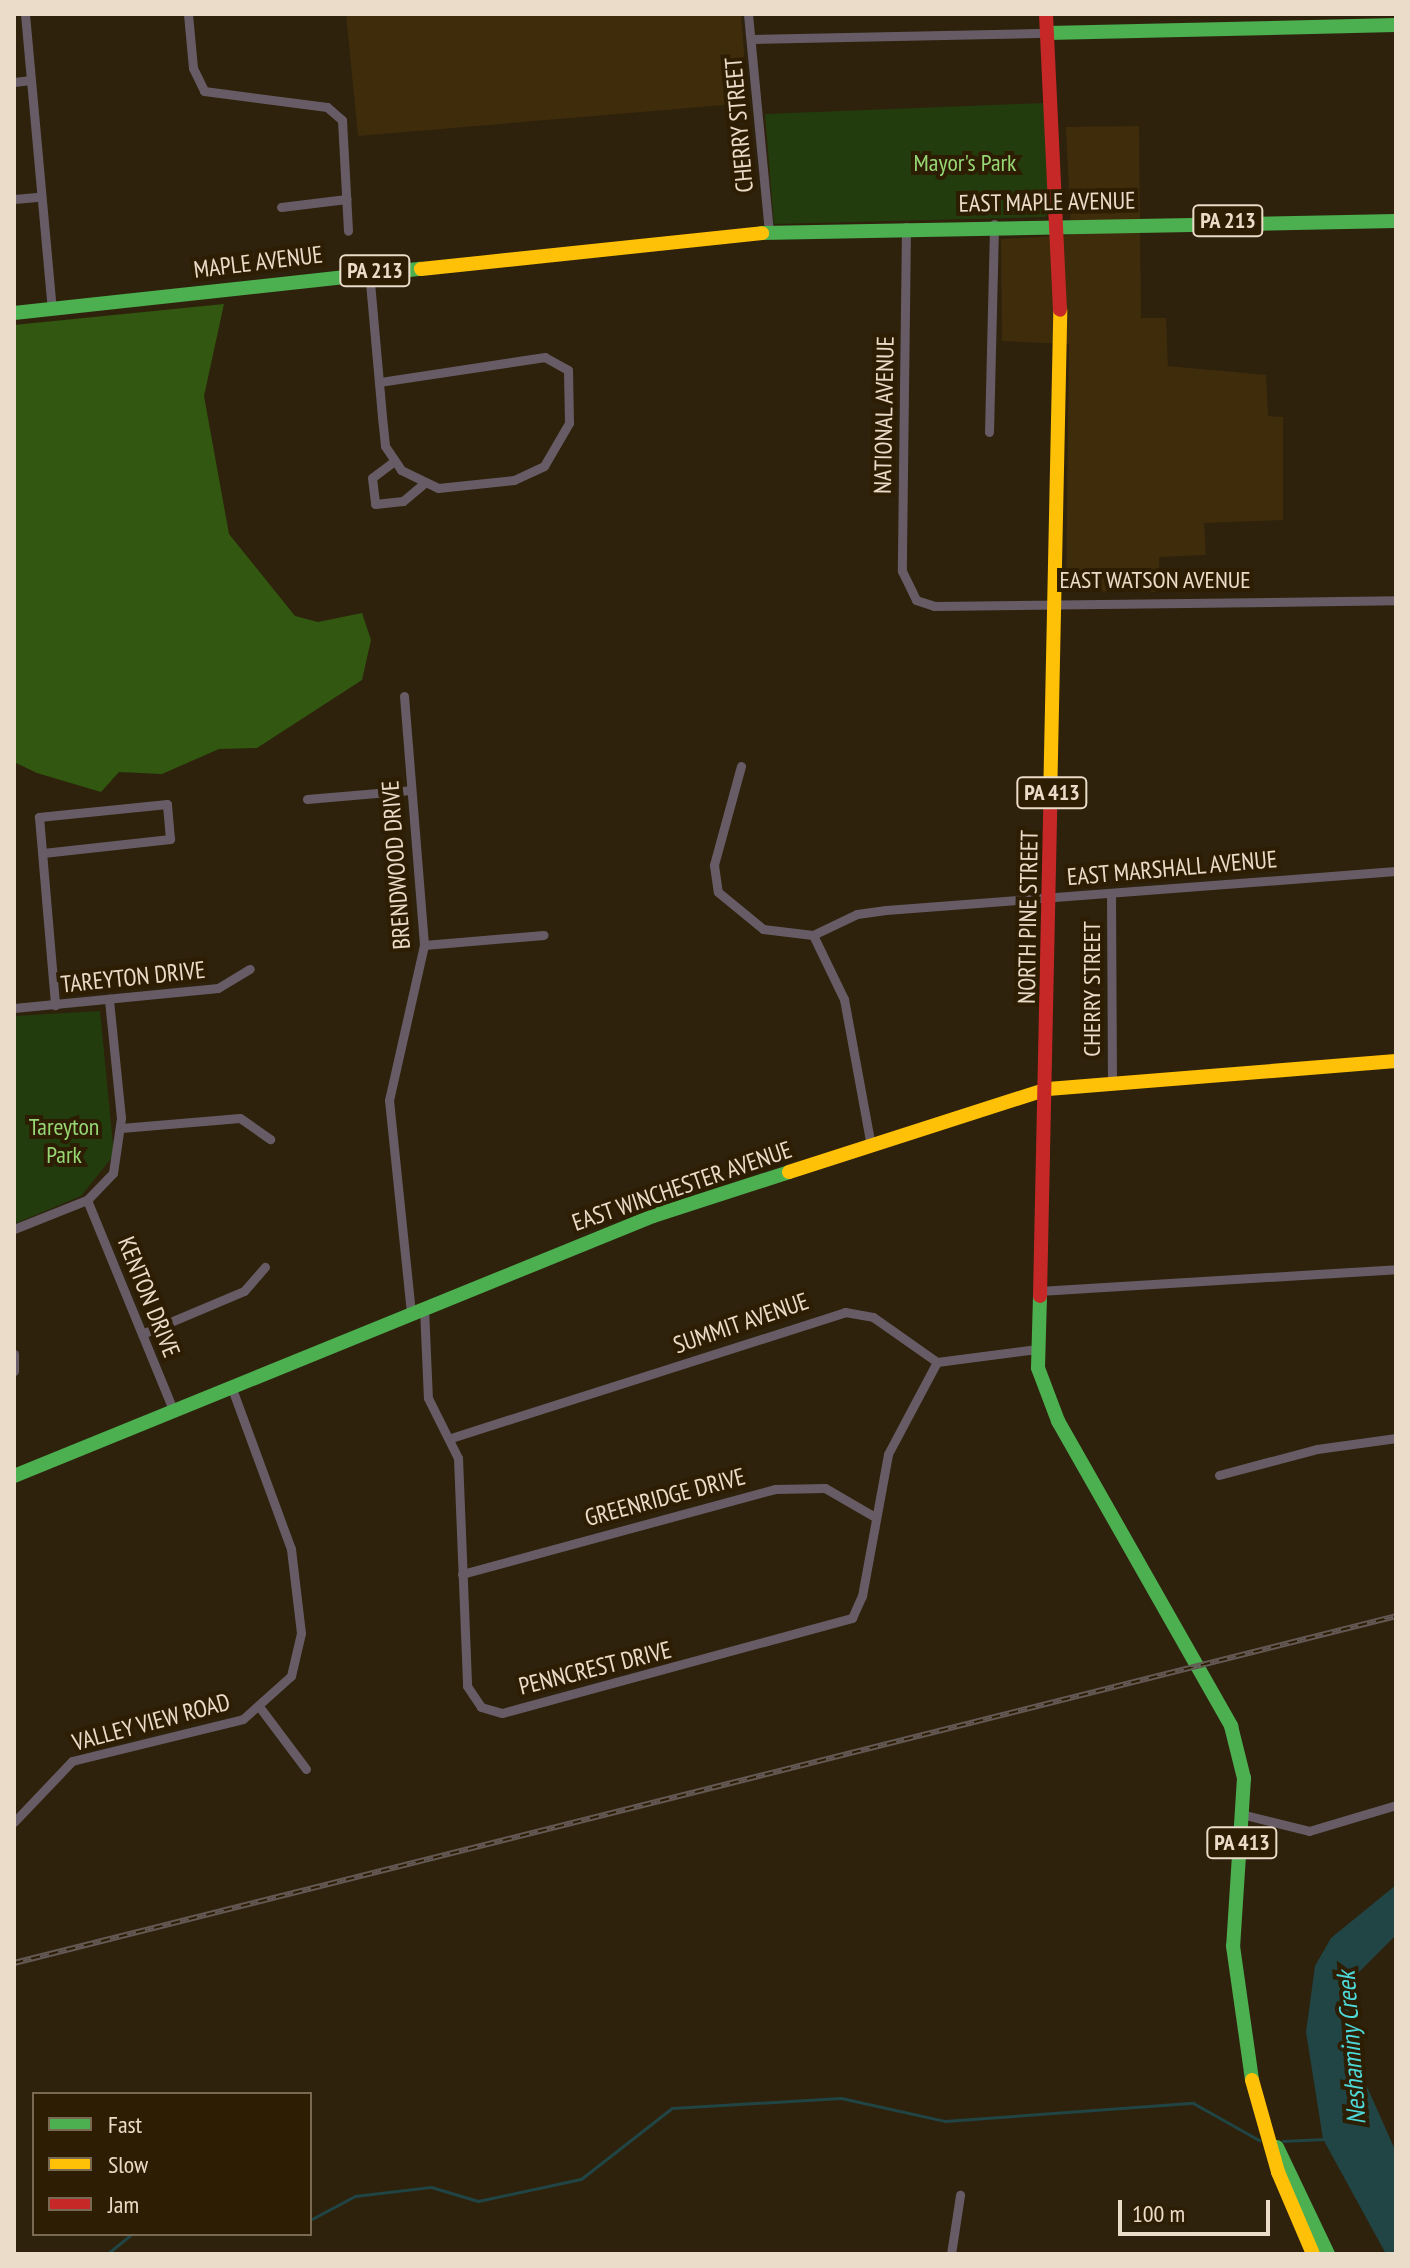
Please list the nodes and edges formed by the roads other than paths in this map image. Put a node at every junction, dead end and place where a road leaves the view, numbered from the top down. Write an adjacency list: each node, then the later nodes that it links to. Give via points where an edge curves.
1 (25, 14): 8 (street)
2 (188, 14): 12 (street, via 193,68 204,91 334,111 346,130)
3 (748, 14): 7 (street, CHERRY STREET)
4 (1046, 14): 6 (main road, PA 413)
5 (1396, 25): 6 (main road)
6 (1048, 33): 7 (street); 14 (main road, PA 413)
7 (751, 39): 19 (street, CHERRY STREET)
8 (31, 80): 9 (street); 10 (street)
9 (14, 82)
10 (37, 197): 11 (street); 22 (street)
11 (14, 199)
12 (347, 199): 13 (street); 18 (street)
13 (281, 207)
14 (1060, 221): 15 (main road, EAST MAPLE AVENUE / PA 213); 16 (main road, EAST MAPLE AVENUE / PA 213); 29 (main road, NORTH PINE STREET / PA 413)
15 (1396, 221)
16 (994, 224): 17 (main road, EAST MAPLE AVENUE / PA 213); 25 (street)
17 (906, 227): 19 (main road, EAST MAPLE AVENUE / PA 213); 28 (street, NATIONAL AVENUE, via 902,571)
18 (348, 231)
19 (769, 232): 20 (main road, EAST MAPLE AVENUE / PA 213)
20 (699, 238): 21 (main road, MAPLE AVENUE / PA 213)
21 (369, 271): 22 (main road, MAPLE AVENUE / PA 213); 24 (street)
22 (52, 308): 23 (main road, MAPLE AVENUE / PA 213)
23 (14, 313)
24 (379, 382): 26 (street); 27 (street, via 515,357 552,358 568,370 569,423 544,466 497,484)
25 (989, 432)
26 (393, 462): 27 (street); 27 (street, via 372,478 375,504 403,501)
27 (423, 484)
28 (916, 600): 29 (street, EAST WATSON AVENUE, via 934,606)
29 (1055, 600): 30 (street, EAST WATSON AVENUE); 38 (main road, NORTH PINE STREET / PA 413)
30 (1396, 600)
31 (404, 696): 33 (street, BRENDWOOD DRIVE)
32 (741, 766): 40 (street, via 714,865 718,892 763,929)
33 (411, 790): 34 (street); 41 (street, BRENDWOOD DRIVE)
34 (307, 799)
35 (43, 853): 35 (street, via 39,817 167,804 170,839); 44 (street)
36 (1396, 871): 37 (street, EAST MARSHALL AVENUE)
37 (1111, 894): 38 (street, EAST MARSHALL AVENUE); 47 (street, CHERRY STREET)
38 (1050, 898): 40 (street, EAST MARSHALL AVENUE, via 857,914); 48 (main road, NORTH PINE STREET / PA 413)
39 (544, 935): 41 (street)
40 (813, 935): 51 (street, via 844,999)
41 (424, 945): 57 (street, BRENDWOOD DRIVE, via 389,1100)
42 (250, 969): 43 (street, TAREYTON DRIVE, via 218,988)
43 (109, 999): 44 (street, TAREYTON DRIVE); 49 (street)
44 (55, 1005): 45 (street, TAREYTON DRIVE)
45 (14, 1008)
46 (1396, 1061): 47 (main road, EAST WINCHESTER AVENUE)
47 (1112, 1084): 48 (main road, EAST WINCHESTER AVENUE)
48 (1048, 1089): 51 (main road, EAST WINCHESTER AVENUE); 56 (main road, NORTH PINE STREET / PA 413)
49 (121, 1128): 50 (street, via 240,1118); 52 (street, via 113,1173)
50 (270, 1139)
51 (871, 1146): 57 (main road, EAST WINCHESTER AVENUE, via 653,1216)
52 (87, 1200): 53 (street); 58 (street, KENTON DRIVE)
53 (14, 1229)
54 (265, 1267): 58 (street, via 244,1291)
55 (1396, 1269): 56 (street)
56 (1039, 1291): 59 (main road, NORTH PINE STREET / PA 413)
57 (417, 1311): 63 (main road, EAST WINCHESTER AVENUE); 65 (street, PENNCREST DRIVE, via 428,1398)
58 (142, 1334): 64 (street, KENTON DRIVE)
59 (1037, 1349): 61 (street); 74 (main road, NORTH PINE STREET / PA 413, via 1044,1395 1221,1700 1243,1772)
60 (14, 1354): 62 (street)
61 (937, 1362): 65 (street, SUMMIT AVENUE, via 873,1317 845,1312); 69 (street, PENNCREST DRIVE, via 896,1431)
62 (14, 1371)
63 (231, 1386): 64 (main road, EAST WINCHESTER AVENUE); 71 (street, VALLEY VIEW ROAD, via 291,1549 301,1623 291,1676)
64 (173, 1410): 68 (main road, EAST WINCHESTER AVENUE)
65 (451, 1438): 70 (street, PENNCREST DRIVE)
66 (1396, 1438): 67 (street, via 1317,1449)
67 (1219, 1475)
68 (14, 1476)
69 (875, 1517): 70 (street, GREENRIDGE DRIVE, via 825,1488 775,1489); 70 (street, PENNCREST DRIVE, via 860,1605 844,1623 502,1713 481,1707 467,1686)
70 (462, 1574)
71 (261, 1709): 72 (street); 75 (street, VALLEY VIEW ROAD, via 72,1761)
72 (306, 1769)
73 (1396, 1805): 74 (street, via 1309,1831)
74 (1245, 1815): 76 (main road, PA 413, via 1234,1988)
75 (14, 1822)
76 (1264, 2122): 79 (main road, PA 413); 80 (main road, PA 413)
77 (960, 2195): 78 (street)
78 (951, 2254)
79 (1313, 2254)
80 (1328, 2254)

